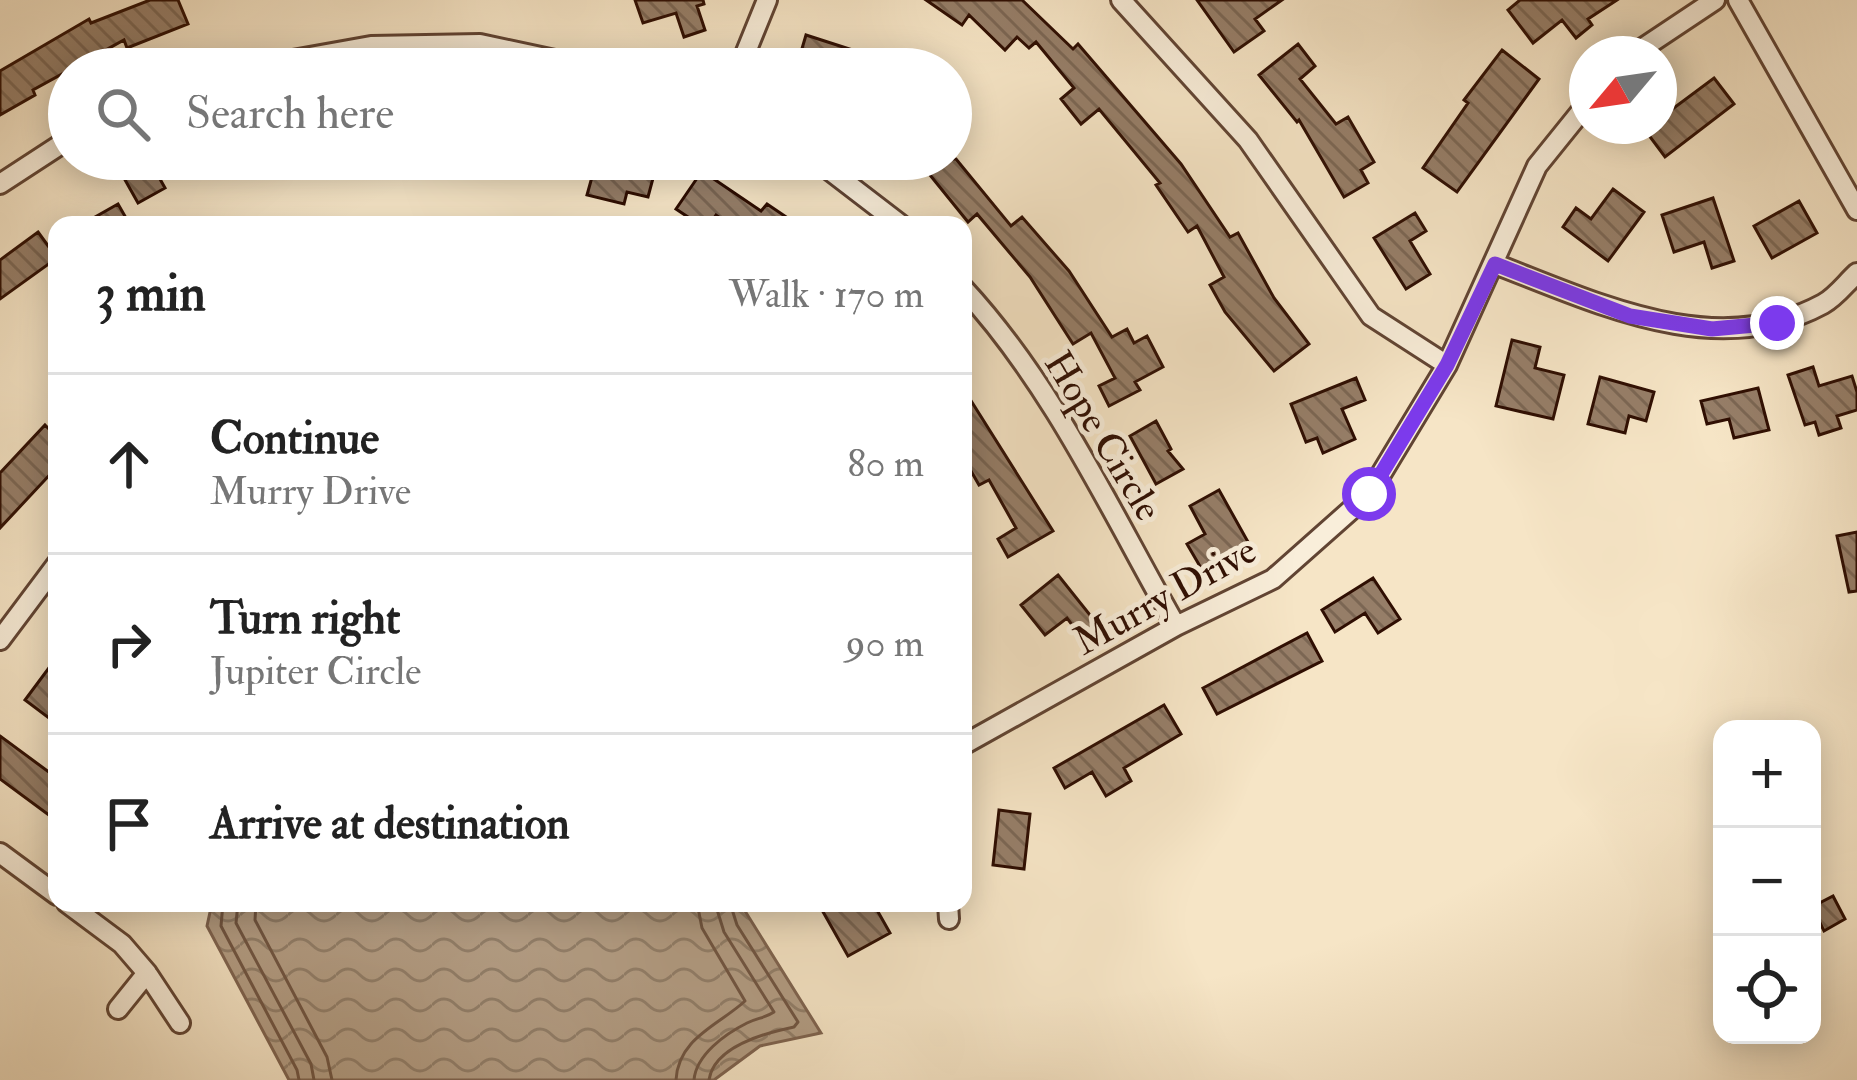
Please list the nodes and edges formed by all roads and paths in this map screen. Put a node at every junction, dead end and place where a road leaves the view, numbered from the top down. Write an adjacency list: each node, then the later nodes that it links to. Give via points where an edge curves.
1 (767, 0): 8 (street)
2 (1121, 0): 18 (street, via 1248,140 1371,316)
3 (1715, 0): 5 (street)
4 (1738, 0): 13 (street)
5 (1661, 36)
6 (360, 48): 7 (street)
7 (499, 48)
8 (748, 48)
9 (1569, 126): 15 (street, Murry Drive, via 1537,166)
10 (48, 153): 12 (street)
11 (843, 180): 14 (street)
12 (0, 184)
13 (1857, 210)
14 (890, 216)
15 (1495, 264): 16 (street, via 1630,316 1712,329 1777,323 1827,302); 18 (street, Murry Drive)
16 (1857, 273)
17 (972, 298): 20 (street, Hope Circle, via 1055,413)
18 (1447, 365): 20 (street, Murry Drive, via 1369,494 1273,579)
19 (48, 576): 21 (street)
20 (1176, 626): 22 (street, Murry Drive)
21 (0, 640)
22 (972, 740)
23 (0, 853): 24 (street)
24 (48, 889)
25 (79, 912): 26 (street)
26 (148, 973): 27 (street); 28 (street)
27 (118, 1009)
28 (180, 1023)

